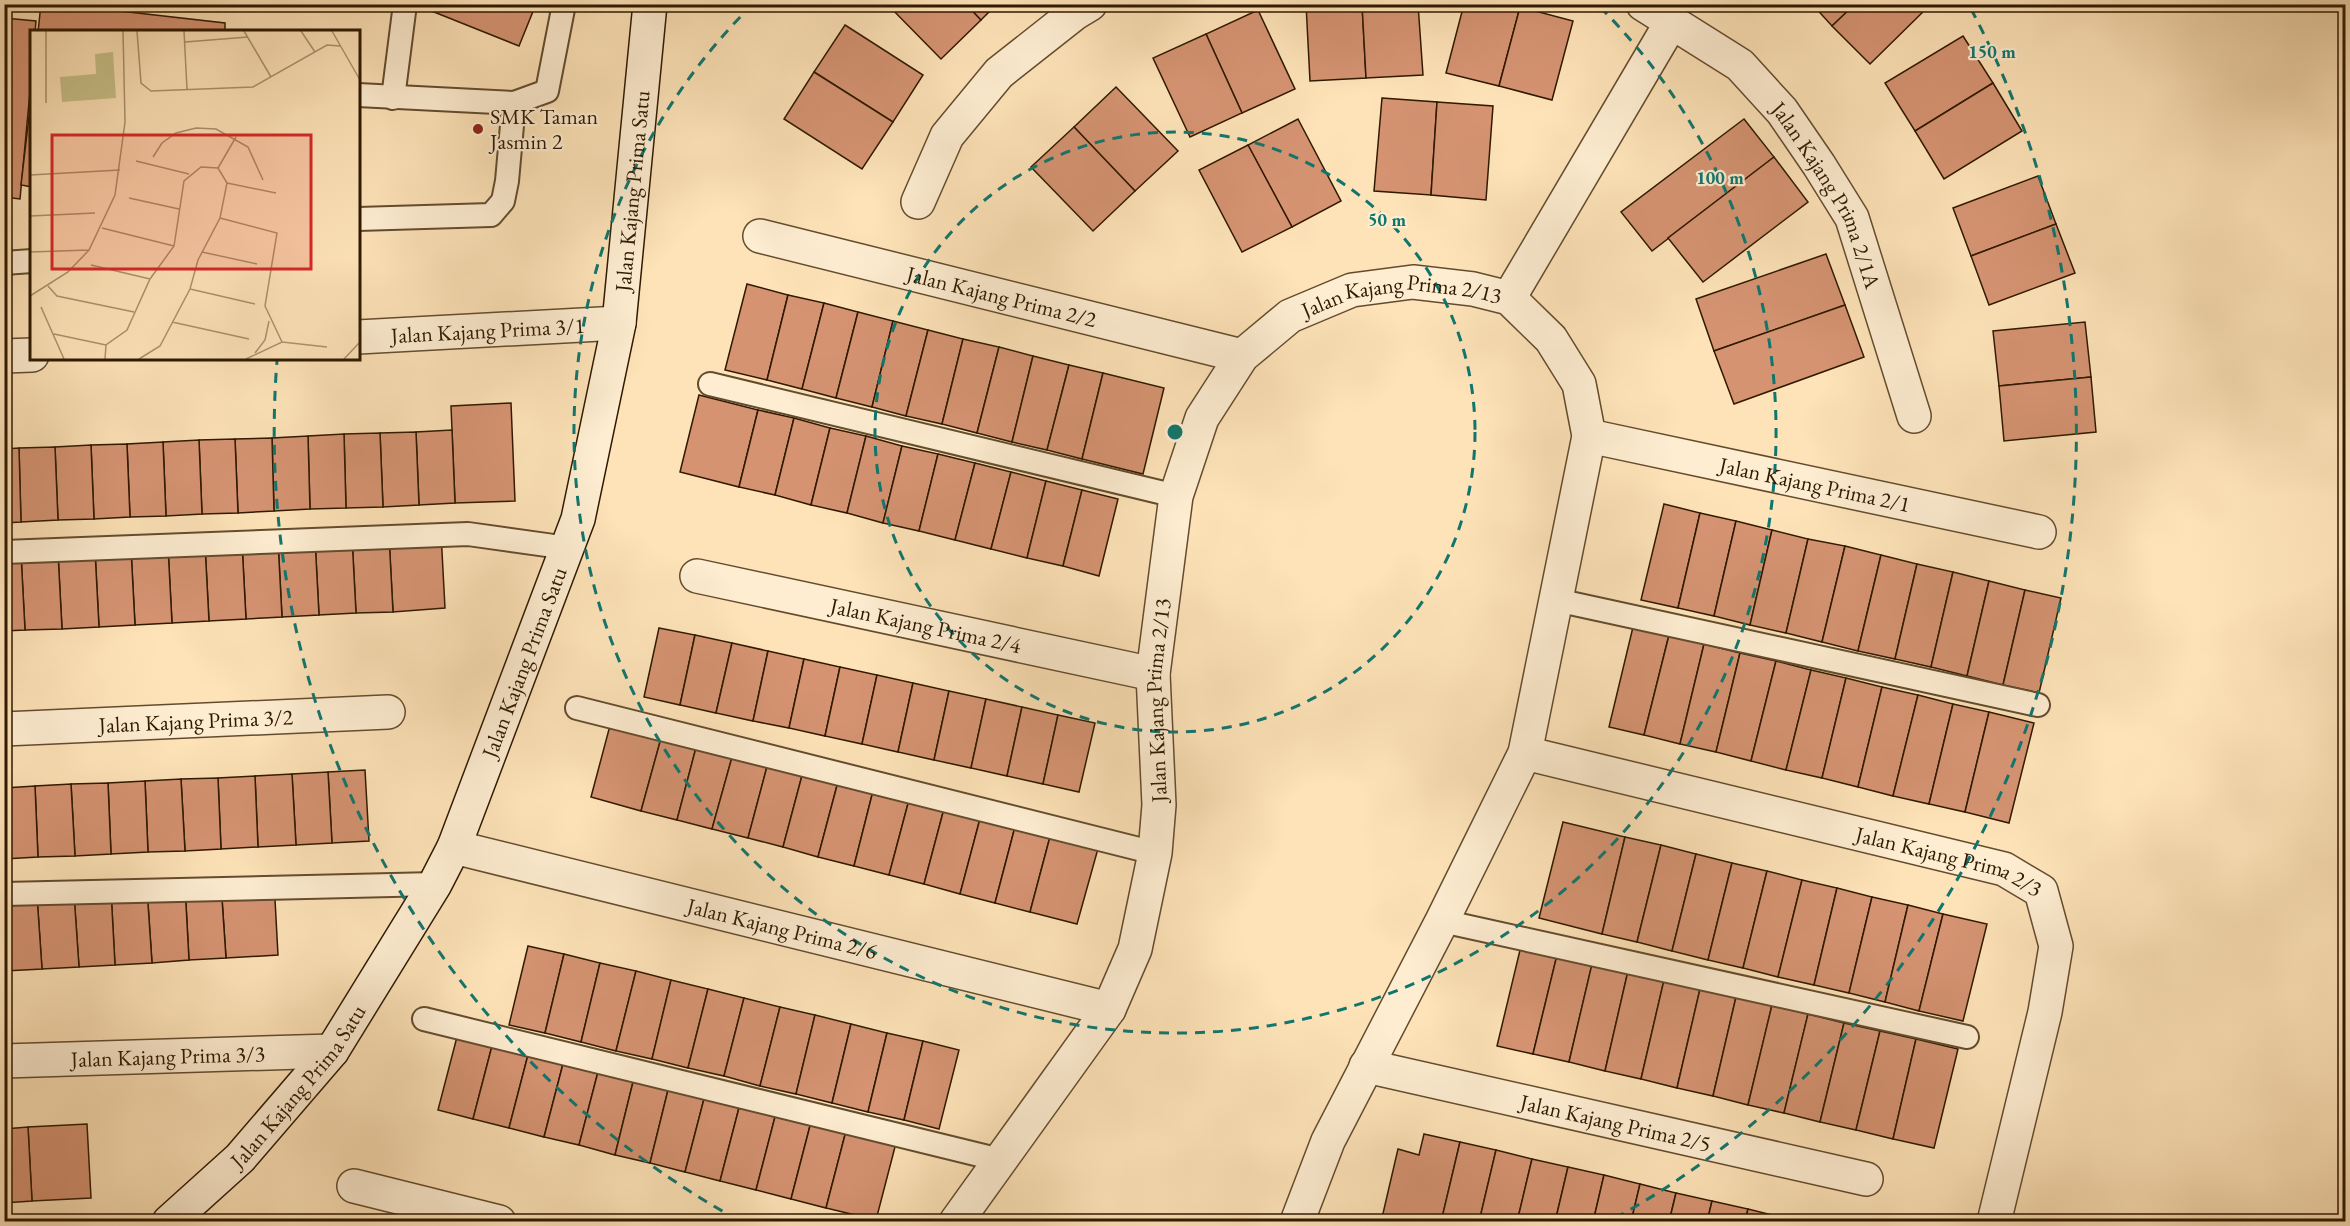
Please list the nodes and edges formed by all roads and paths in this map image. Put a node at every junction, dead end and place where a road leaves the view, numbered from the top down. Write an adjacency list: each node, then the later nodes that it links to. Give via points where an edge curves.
1 (405, 4): 8 (lane)
2 (564, 4): 9 (lane, via 547,91)
3 (650, 4): 16 (street, Jalan Kajang Prima Satu)
4 (1090, 4): 10 (street, via 999,73 947,136)
5 (1642, 4): 6 (street, Jalan Kajang Prima 2/1A)
6 (1671, 22): 15 (street); 22 (street, Jalan Kajang Prima 2/1A, via 1740,65 1775,103 1852,218)
7 (360, 95): 8 (lane)
8 (393, 98): 9 (lane)
9 (514, 103): 11 (lane, via 507,181 502,201 490,215)
10 (918, 202)
11 (360, 219)
12 (760, 236): 20 (street, Jalan Kajang Prima 2/2)
13 (30, 261): 14 (lane)
14 (4, 263)
15 (1509, 298): 20 (street, Jalan Kajang Prima 2/13, via 1413,282 1352,290 1290,316); 23 (street, Jalan Kajang Prima 2/13, via 1551,339 1579,384)
16 (619, 323): 17 (street, Jalan Kajang Prima 3/1); 26 (street, Jalan Kajang Prima Satu, via 578,519)
17 (360, 337)
18 (30, 355): 19 (street)
19 (4, 356)
20 (1242, 356): 24 (street, Jalan Kajang Prima 2/13, via 1202,418)
21 (710, 384): 24 (lane)
22 (1914, 416)
23 (1589, 436): 25 (street, Jalan Kajang Prima 2/1); 29 (street, Jalan Kajang Prima 2/13)
24 (1176, 496): 30 (street, Jalan Kajang Prima 2/13)
25 (2039, 532)
26 (568, 549): 27 (lane, via 468,534); 36 (street, Jalan Kajang Prima Satu)
27 (4, 552)
28 (698, 576): 30 (street, Jalan Kajang Prima 2/4)
29 (1556, 600): 31 (lane); 35 (street, Jalan Kajang Prima 2/13)
30 (1154, 674): 37 (street, Jalan Kajang Prima 2/13, via 1160,805)
31 (2038, 705)
32 (577, 708): 37 (lane)
33 (388, 712): 34 (street, Jalan Kajang Prima 3/2)
34 (4, 729)
35 (1525, 753): 40 (street, Jalan Kajang Prima 2/13); 54 (street, Jalan Kajang Prima 2/3, via 2004,869 2041,891 2056,946 2045,1012)
36 (454, 847): 38 (street, Jalan Kajang Prima Satu); 41 (street, Jalan Kajang Prima 2/6)
37 (1155, 853): 41 (street, Jalan Kajang Prima 2/13, via 1135,949)
38 (435, 885): 39 (lane); 44 (street, Jalan Kajang Prima Satu)
39 (4, 894)
40 (1442, 921): 43 (lane); 46 (street, Jalan Kajang Prima 2/13)
41 (1109, 1009): 47 (street, Jalan Kajang Prima 2/13)
42 (424, 1019): 47 (lane)
43 (1967, 1037)
44 (332, 1051): 45 (street, Jalan Kajang Prima 3/3); 50 (street, Jalan Kajang Prima Satu, via 240,1158)
45 (4, 1061)
46 (1366, 1066): 48 (street, Jalan Kajang Prima 2/5); 53 (street, Jalan Kajang Prima 2/13, via 1328,1142)
47 (1000, 1160): 52 (street, Jalan Kajang Prima 2/13)
48 (1866, 1179)
49 (354, 1186): 51 (street)
50 (169, 1221)
51 (499, 1221)
52 (956, 1221)
53 (1297, 1221)
54 (1994, 1221)

